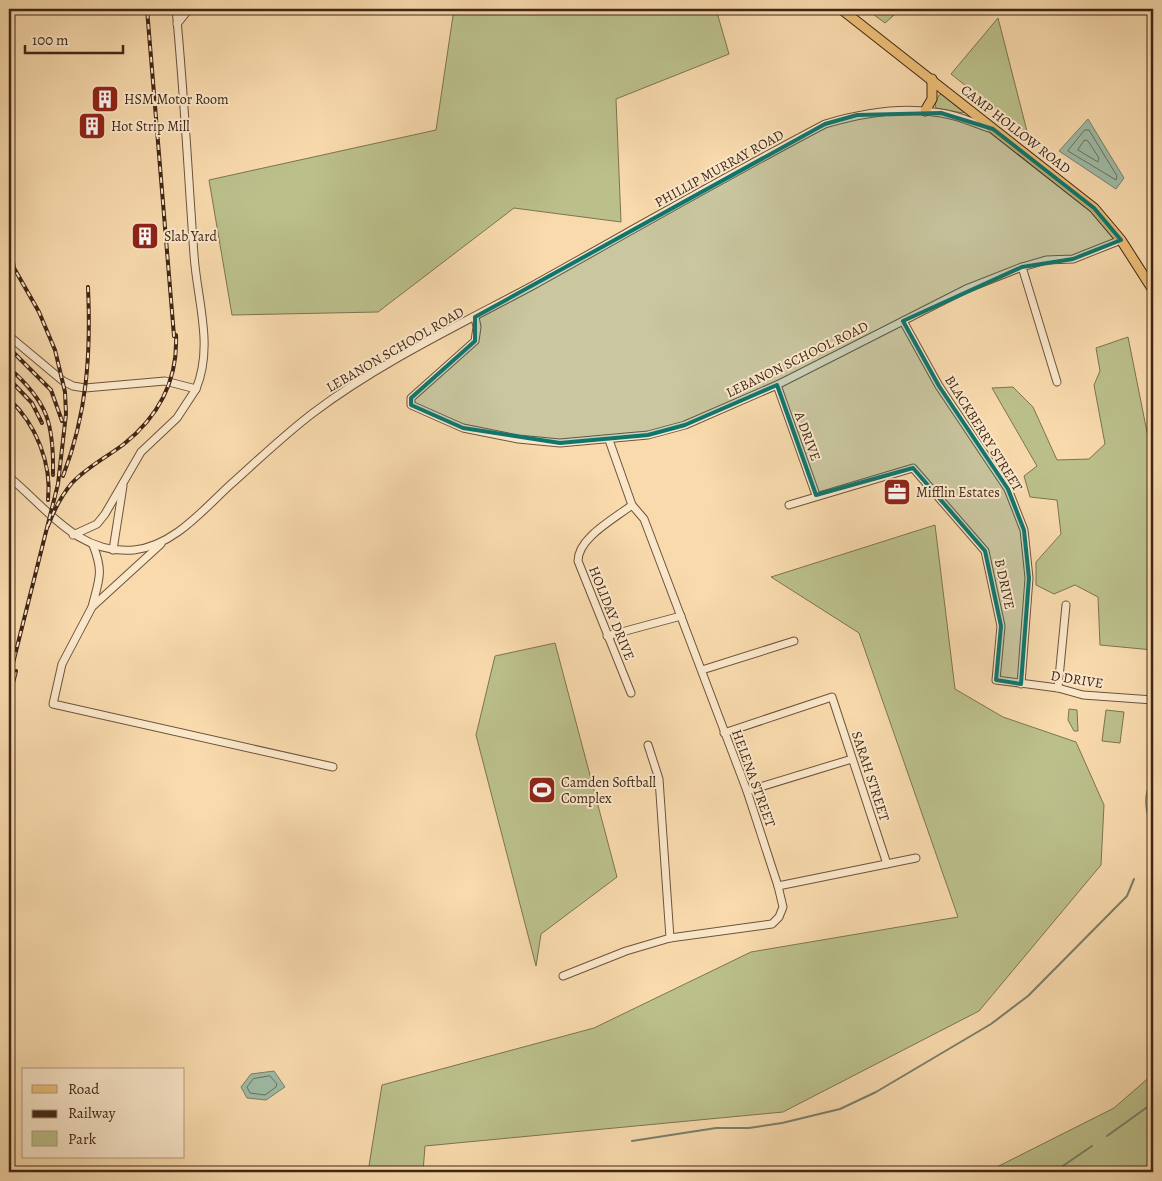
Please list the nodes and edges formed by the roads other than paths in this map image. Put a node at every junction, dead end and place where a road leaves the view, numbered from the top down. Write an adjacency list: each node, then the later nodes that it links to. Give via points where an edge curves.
1 (176, 9): 4 (street)
2 (189, 9): 4 (street)
3 (842, 9): 5 (main road, CAMP HOLLOW ROAD)
4 (177, 24): 16 (street, via 196,278 205,343 204,370)
5 (932, 79): 6 (main road, via 932,99); 7 (main road, CAMP HOLLOW ROAD)
6 (925, 111): 7 (street, PHILLIP MURRAY ROAD); 11 (street, PHILLIP MURRAY ROAD, via 857,115 825,124)
7 (993, 129): 8 (main road, CAMP HOLLOW ROAD, via 1094,208)
8 (1121, 240): 9 (street, LEBANON SCHOOL ROAD, via 1073,259 1046,260); 10 (main road, CAMP HOLLOW ROAD)
9 (1022, 267): 12 (street, LEBANON SCHOOL ROAD, via 966,289); 14 (street)
10 (1153, 290)
11 (475, 317): 17 (street, LEBANON SCHOOL ROAD, via 475,341 411,398 411,405 463,428 518,439 560,443); 24 (street, LEBANON SCHOOL ROAD, via 364,380 314,413 187,525)
12 (903, 322): 15 (street, LEBANON SCHOOL ROAD); 34 (street, BLACKBERRY STREET, via 939,386 1008,489 1024,530 1029,578)
13 (9, 336): 16 (street, via 62,381 73,386 85,388 165,381)
14 (1057, 382)
15 (777, 385): 17 (street, LEBANON SCHOOL ROAD, via 686,425 648,435); 20 (street, A DRIVE)
16 (196, 389): 19 (street, via 177,418 141,452)
17 (608, 440): 21 (street, HELENA STREET)
18 (9, 478): 23 (street, LEBANON SCHOOL ROAD)
19 (124, 478): 23 (street, via 101,519); 26 (street)
20 (816, 496): 22 (street, B DRIVE); 33 (street, B DRIVE, via 913,468 985,551 1001,626)
21 (632, 505): 29 (street, HELENA STREET, via 644,519); 30 (street, HOLIDAY DRIVE, via 582,543 578,553 578,561)
22 (789, 505)
23 (73, 535): 25 (street, LEBANON SCHOOL ROAD)
24 (164, 541): 26 (street, LEBANON SCHOOL ROAD, via 134,550); 28 (street)
25 (93, 546): 26 (street, LEBANON SCHOOL ROAD); 28 (street, via 100,564 100,575)
26 (113, 550)
27 (1066, 605): 35 (street)
28 (92, 607): 41 (street, via 62,664 53,704)
29 (681, 616): 30 (street); 32 (street, HELENA STREET)
30 (607, 636): 36 (street, HOLIDAY DRIVE)
31 (794, 641): 32 (street)
32 (702, 670): 38 (street, HELENA STREET)
33 (996, 680): 34 (street, D DRIVE)
34 (1021, 684): 35 (street, D DRIVE)
35 (1058, 688): 37 (street, D DRIVE, via 1083,695)
36 (631, 694)
37 (1153, 700)
38 (724, 733): 40 (street, SARAH STREET, via 832,697); 42 (street, HELENA STREET)
39 (648, 745): 46 (street, via 659,779)
40 (852, 758): 42 (street); 44 (street, SARAH STREET)
41 (333, 768)
42 (747, 791): 45 (street, HELENA STREET)
43 (916, 858): 44 (street)
44 (887, 864): 45 (street)
45 (778, 886): 46 (street, HELENA STREET, via 783,907 772,924)
46 (670, 938): 47 (street, HELENA STREET)
47 (563, 976)

